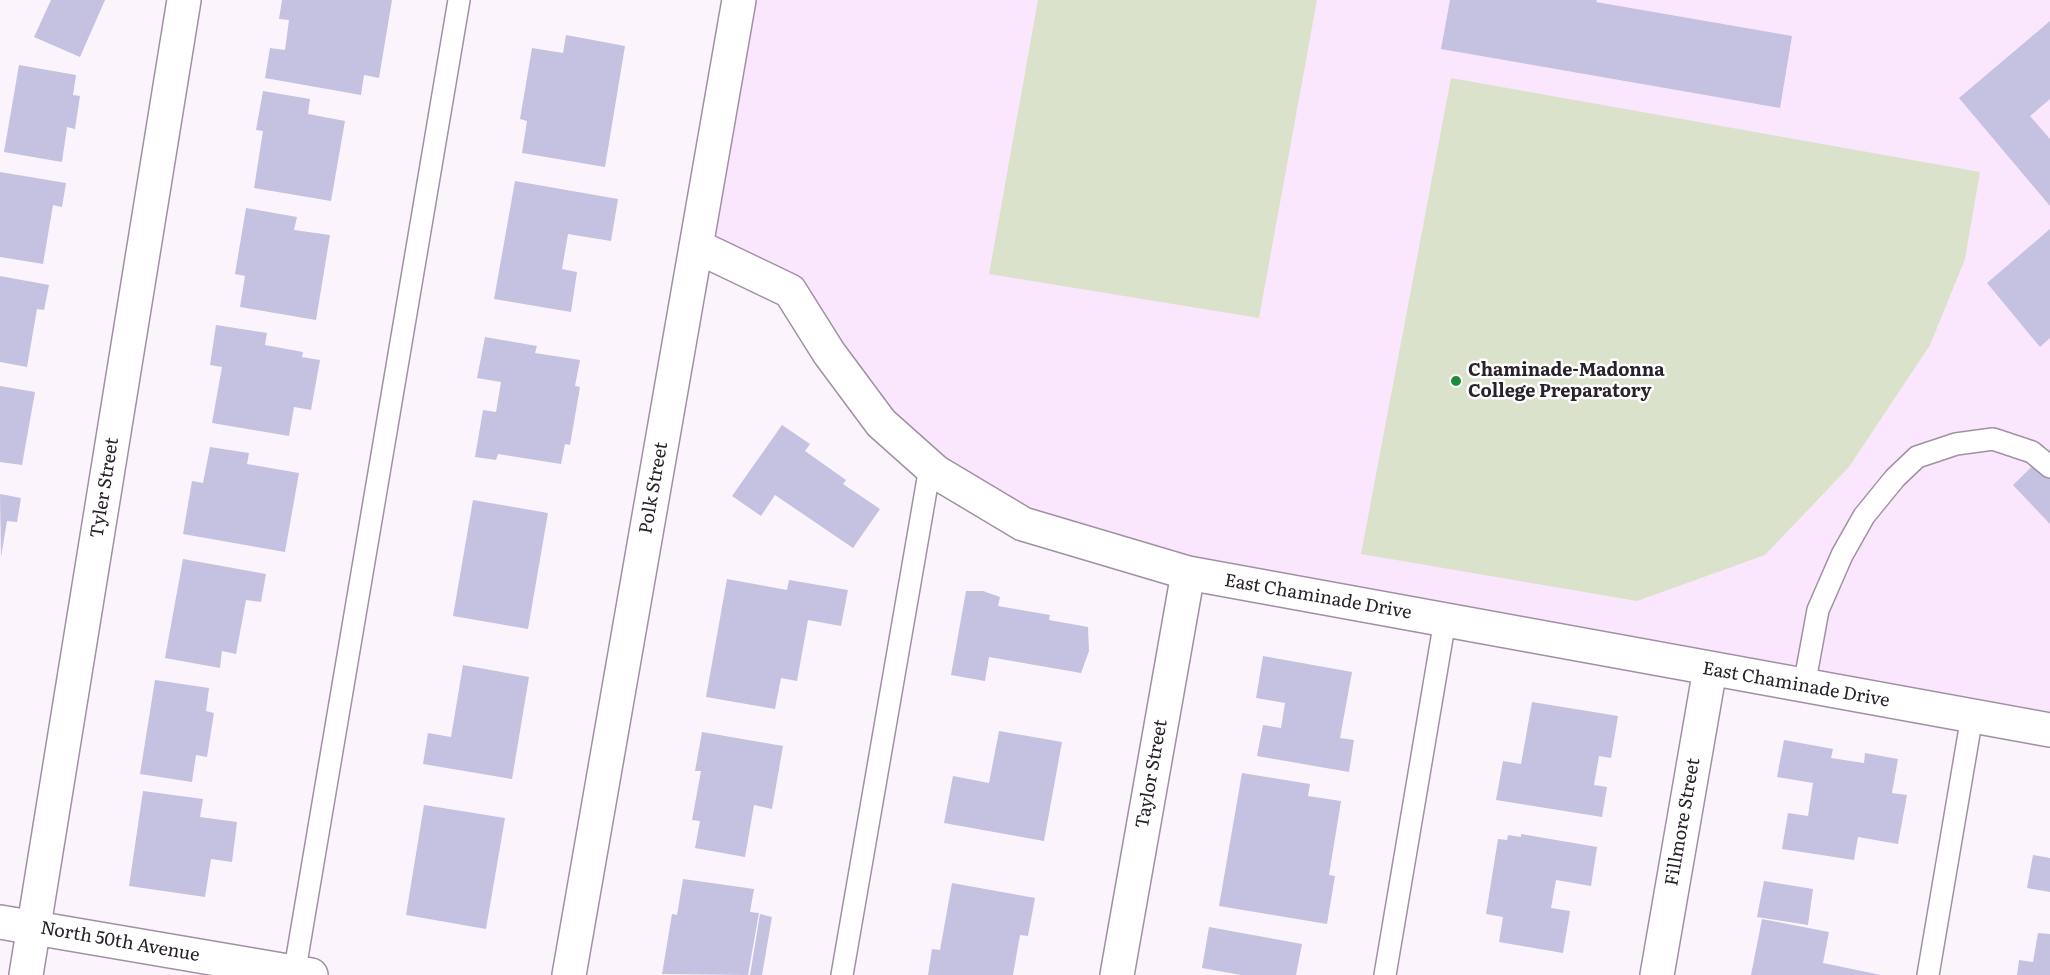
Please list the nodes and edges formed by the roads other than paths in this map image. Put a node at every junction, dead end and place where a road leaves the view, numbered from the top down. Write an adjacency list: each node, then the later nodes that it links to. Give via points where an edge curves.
1 (184, 0): 14 (street, Tyler Street)
2 (459, 0): 15 (lane)
3 (739, 0): 4 (street, Polk Street)
4 (696, 246): 5 (street, East Chaminade Drive, via 790,291 829,353 882,423); 17 (street, Polk Street)
5 (930, 466): 7 (street, East Chaminade Drive, via 1023,524); 18 (lane)
6 (2050, 467): 10 (lane, via 2032,452 1993,439 1956,444 1917,457 1864,516 1842,555 1818,610)
7 (1188, 573): 8 (street, East Chaminade Drive); 19 (street, Taylor Street)
8 (1445, 620): 9 (street, East Chaminade Drive); 20 (lane)
9 (1710, 669): 10 (street, East Chaminade Drive); 21 (street, Fillmore Street)
10 (1804, 686): 11 (street, East Chaminade Drive)
11 (1972, 716): 12 (street, East Chaminade Drive); 22 (lane)
12 (2050, 730)
13 (0, 922): 14 (street, North 50th Avenue)
14 (34, 927): 15 (street, North 50th Avenue); 16 (street, Tyler Street)
15 (300, 974)
16 (26, 975)
17 (569, 975)
18 (842, 975)
19 (1117, 975)
20 (1385, 975)
21 (1657, 975)
22 (1928, 975)

